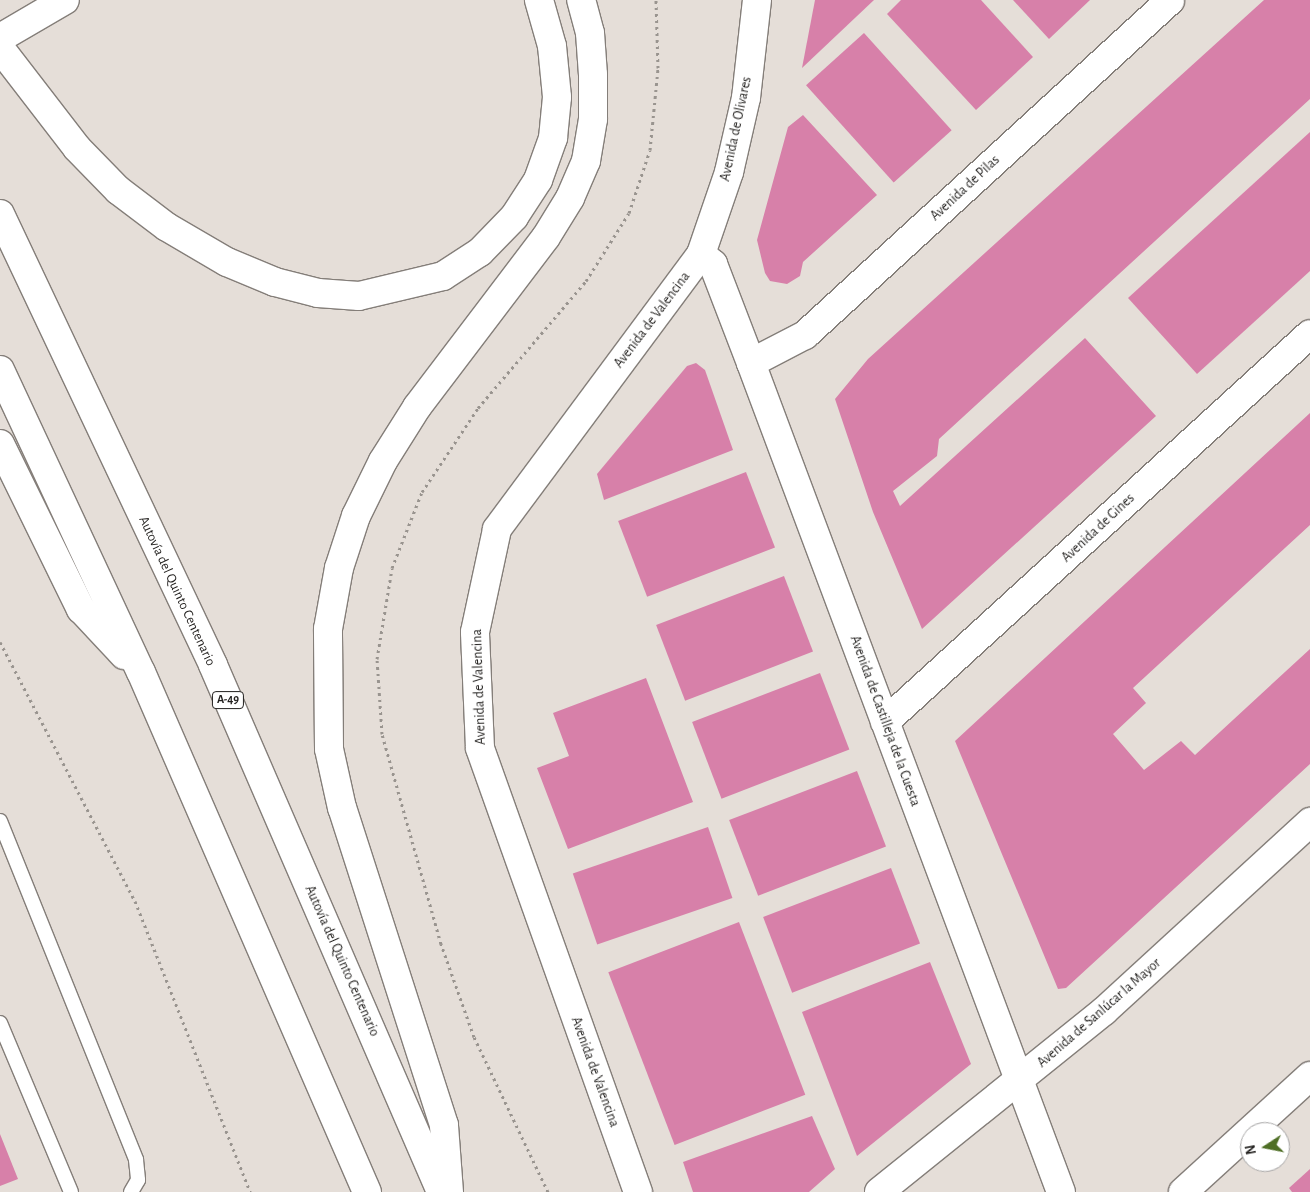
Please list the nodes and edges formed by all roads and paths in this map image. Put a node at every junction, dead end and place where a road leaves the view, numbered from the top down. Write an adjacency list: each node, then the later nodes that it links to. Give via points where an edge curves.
1 (65, 0): 6 (main road)
2 (539, 0): 7 (main road, via 552,46 557,97 553,138 538,180 514,217 480,252 443,276 359,296 318,293 275,282 227,262 167,226 118,190 77,148)
3 (581, 0): 27 (main road, via 590,33 593,75 593,119 586,161 570,198 546,237 417,407 383,461 348,542 328,630 329,748 342,808 444,1125)
4 (757, 0): 9 (main road, Avenida de Olivares, via 746,98 729,172)
5 (1170, 0): 11 (main road, Avenida de Pilas, via 805,335)
6 (0, 38)
7 (0, 48)
8 (0, 214): 26 (main road, Autovía del Quinto Centenario / A-49, via 212,665)
9 (702, 254): 11 (main road, Avenida de Castilleja de la Cuesta, via 713,264); 28 (main road, Avenida de Valencina, via 497,529 475,632 480,748)
10 (1310, 334): 16 (main road, Avenida de Gines)
11 (751, 364): 16 (main road, Avenida de Castilleja de la Cuesta)
12 (0, 370): 15 (main road)
13 (0, 444): 15 (main road, via 81,609)
14 (0, 642): 24 (path, via 135,901)
15 (141, 672): 25 (main road)
16 (885, 722): 21 (main road, Avenida de Castilleja de la Cuesta)
17 (0, 821): 23 (lane, via 136,1160 138,1180)
18 (1310, 822): 21 (main road, Avenida de Sanlúcar la Mayor, via 1104,1011)
19 (0, 1023): 22 (lane)
20 (1310, 1076): 31 (main road)
21 (1020, 1082): 29 (main road, Avenida de Sanlúcar la Mayor); 30 (main road, Avenida de Castilleja de la Cuesta)
22 (71, 1192)
23 (131, 1192)
24 (250, 1192)
25 (367, 1192)
26 (441, 1192)
27 (449, 1192)
28 (638, 1192)
29 (879, 1192)
30 (1061, 1192)
31 (1183, 1192)

